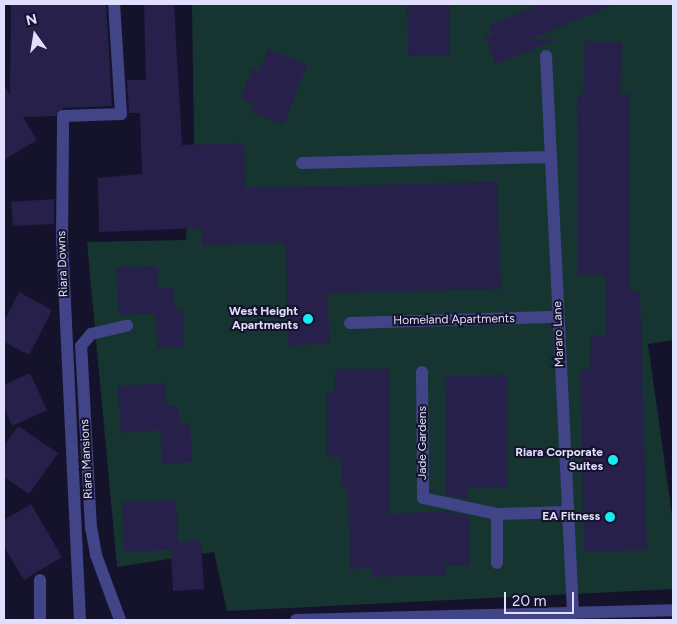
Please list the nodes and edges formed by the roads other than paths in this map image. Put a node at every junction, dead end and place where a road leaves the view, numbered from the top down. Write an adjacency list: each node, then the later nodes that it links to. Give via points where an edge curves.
1 (114, 4): 18 (street, Riara Downs, via 121,114 63,116 62,243)
2 (546, 56): 3 (street, Mararo Lane)
3 (551, 157): 4 (street); 5 (street, Mararo Lane)
4 (302, 163)
5 (558, 317): 6 (street, Homeland Apartments); 9 (street, Mararo Lane)
6 (350, 323)
7 (127, 326): 19 (street, Riara Mansions, via 91,334 81,346 90,528 96,555)
8 (422, 372): 10 (street, Jade Gardens, via 423,498)
9 (566, 512): 10 (street, Jade Gardens); 14 (street, Mararo Lane)
10 (497, 514): 11 (street)
11 (497, 563)
12 (40, 580): 17 (street)
13 (673, 610): 14 (street)
14 (573, 613): 15 (street)
15 (466, 618): 16 (street)
16 (369, 619): 21 (street)
17 (40, 620)
18 (80, 620)
19 (120, 620)
20 (296, 620): 21 (street)
21 (334, 620)

